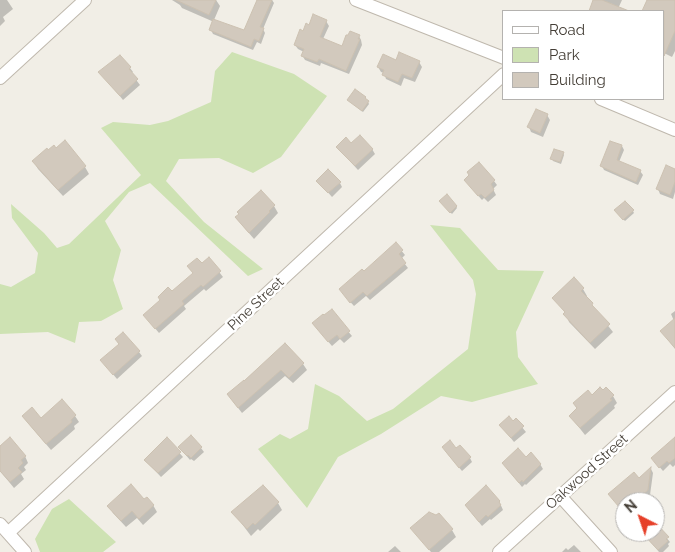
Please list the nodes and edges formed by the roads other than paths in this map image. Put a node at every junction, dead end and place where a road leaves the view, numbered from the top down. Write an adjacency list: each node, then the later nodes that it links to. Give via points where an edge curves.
1 (85, 0): 5 (street)
2 (356, 0): 3 (street)
3 (502, 57)
4 (502, 76): 10 (street, Pine Street)
5 (0, 78)
6 (603, 100): 7 (street)
7 (675, 130)
8 (675, 392): 9 (street, Oakwood Street)
9 (561, 497): 12 (street, Oakwood Street); 13 (street)
10 (4, 529): 11 (street)
11 (25, 552)
12 (499, 552)
13 (611, 552)

